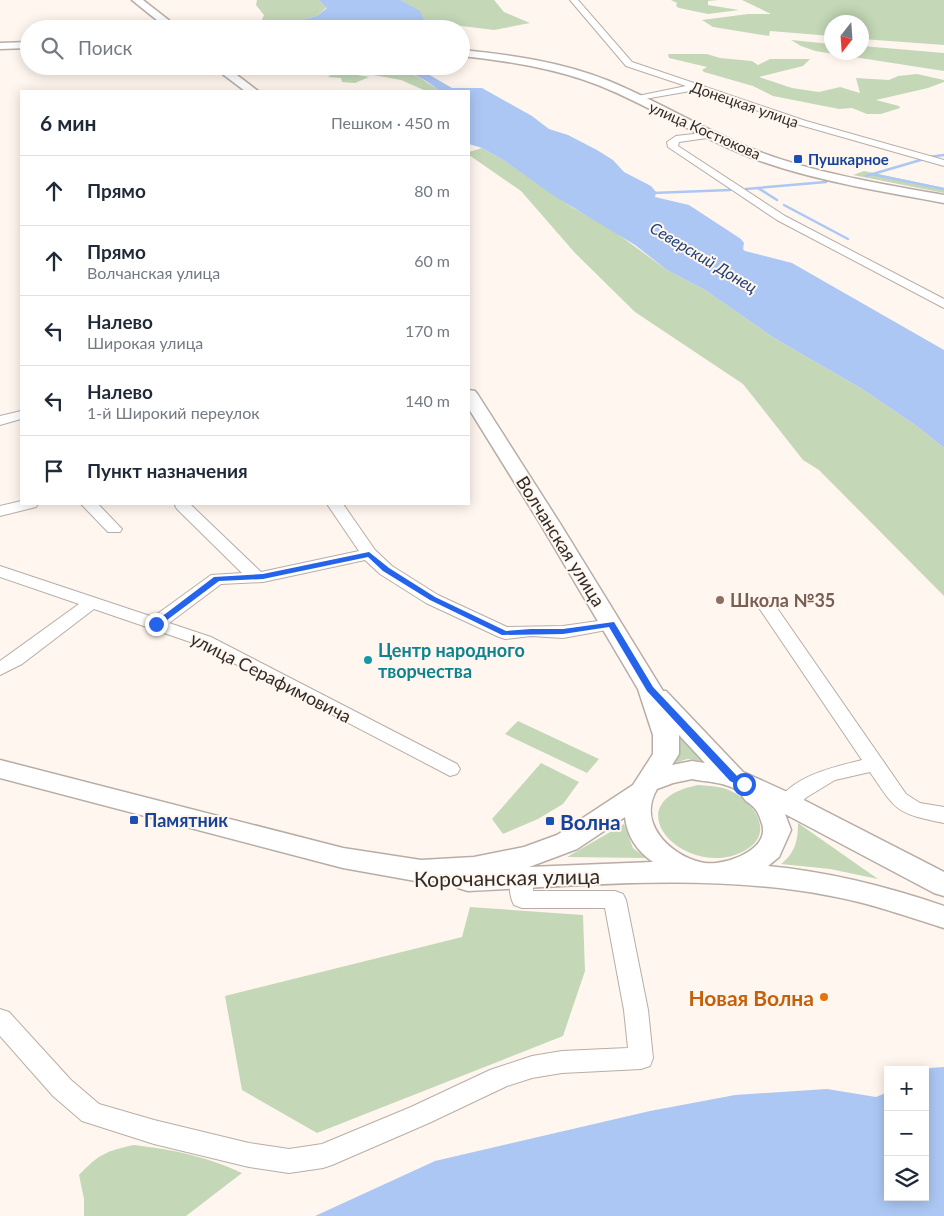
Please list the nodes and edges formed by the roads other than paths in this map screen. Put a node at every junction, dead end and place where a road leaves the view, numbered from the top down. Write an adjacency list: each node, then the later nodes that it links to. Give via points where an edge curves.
1 (137, 0): 3 (main road)
2 (574, 0): 8 (street, Донецкая улица, via 629,64)
3 (157, 20)
4 (20, 45): 5 (main road)
5 (0, 46)
6 (470, 54): 10 (main road, улица Костюкова, via 566,70)
7 (230, 75): 9 (main road)
8 (695, 87): 10 (street); 12 (street, Донецкая улица, via 803,123)
9 (251, 90)
10 (636, 99): 11 (main road, улица Костюкова)
11 (711, 135): 13 (main road, улица Костюкова, via 759,156 805,169); 14 (street, via 672,142 673,146 781,218)
12 (944, 162)
13 (944, 199)
14 (944, 304)
15 (470, 398): 30 (main road, Волчанская улица)
16 (20, 415): 17 (street)
17 (0, 421)
18 (26, 505): 22 (street)
19 (90, 505): 23 (street)
20 (336, 505): 24 (street)
21 (183, 506): 26 (street)
22 (0, 512)
23 (114, 529)
24 (369, 554): 26 (street); 30 (street, via 386,570 432,599 504,633 563,632)
25 (0, 571): 27 (street, улица Серафимовича)
26 (256, 577): 29 (street, via 217,579)
27 (92, 602): 29 (street, улица Серафимовича); 31 (street)
28 (764, 602): 33 (street)
29 (156, 624): 35 (street, улица Серафимовича, via 205,640)
30 (612, 624): 32 (main road, Волчанская улица)
31 (0, 670)
32 (650, 689): 36 (main road); 38 (main road, via 666,735 666,754)
33 (874, 764): 39 (street, via 829,775); 40 (street, via 899,799 914,809)
34 (0, 769): 38 (main road, Корочанская улица, via 343,858 421,871 474,867 527,857 567,842)
35 (450, 769)
36 (738, 781): 38 (main road, via 692,770 667,775); 39 (main road); 41 (main road, via 769,805)
37 (0, 782): 43 (main road, Корочанская улица, via 343,870 418,882)
38 (646, 787): 42 (main road, via 638,816 642,834 651,848)
39 (787, 803): 41 (main road); 44 (main road)
40 (944, 814)
41 (777, 830): 42 (main road, via 770,850 751,864)
42 (705, 873): 43 (main road, Корочанская улица); 45 (main road, via 821,883 902,901)
43 (521, 878): 46 (street, via 522,899 615,900 636,1010 641,1058 562,1062 532,1067 499,1078 323,1156 289,1161 239,1153 91,1114 62,1088)
44 (944, 885)
45 (944, 917)
46 (0, 1019)

